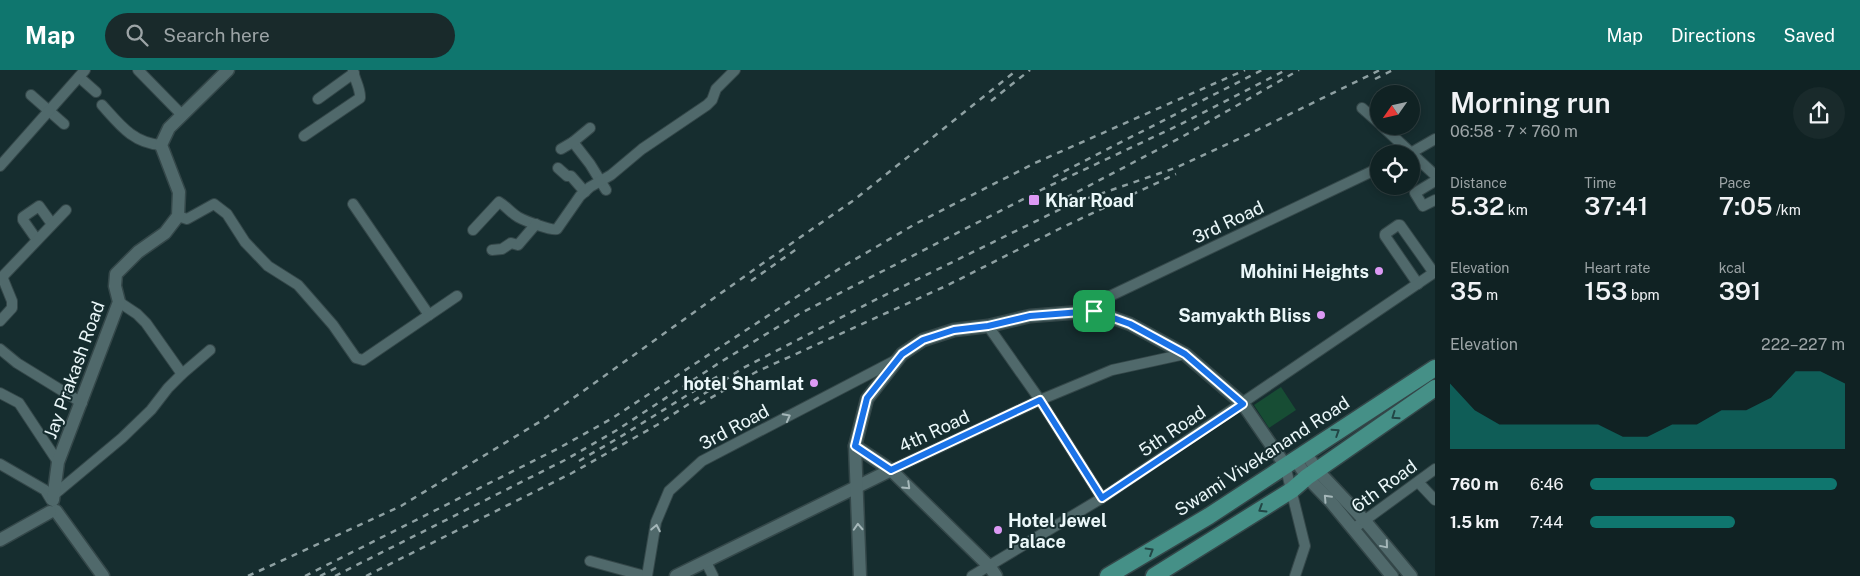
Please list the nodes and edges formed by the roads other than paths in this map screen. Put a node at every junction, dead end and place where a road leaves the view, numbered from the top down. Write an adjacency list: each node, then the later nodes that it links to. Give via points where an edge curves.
1 (228, 70): 12 (street)
2 (735, 70): 30 (street, via 716,89 708,105 642,149)
3 (145, 72): 12 (street)
4 (353, 72): 8 (street); 17 (street, via 360,98)
5 (82, 73): 6 (street); 11 (street)
6 (96, 92)
7 (31, 95): 11 (street)
8 (318, 99)
9 (102, 105): 20 (street, via 126,132 148,144)
10 (1362, 108): 13 (street)
11 (49, 111): 14 (street); 25 (street)
12 (182, 115): 20 (street, via 169,128)
13 (1370, 115)
14 (64, 124)
15 (590, 128): 19 (street)
16 (1391, 135): 21 (street)
17 (304, 136)
18 (1435, 139): 22 (street)
19 (573, 142): 23 (street); 30 (street)
20 (161, 145): 35 (street, via 179,192)
21 (1402, 145)
22 (1420, 147)
23 (561, 149)
24 (1420, 162): 28 (street)
25 (0, 166)
26 (558, 168): 31 (street, via 571,176)
27 (1370, 172): 45 (street, 3rd Road, via 1108,298)
28 (1435, 175)
29 (1435, 181): 32 (street, via 1415,193 1423,206)
30 (603, 185): 31 (street)
31 (585, 192): 37 (street, via 557,229 550,230)
32 (1435, 200)
33 (353, 204): 46 (street)
34 (66, 210): 36 (street)
35 (178, 216): 44 (street, Jay Prakash Road, via 165,233 138,252 116,274); 46 (street, via 187,219 214,204 227,214 245,242 268,266 298,285 359,360)
36 (52, 224): 39 (street); 39 (street, via 39,206 23,217)
37 (536, 224): 38 (street, via 517,217 497,202); 40 (street, via 518,246 511,243)
38 (473, 230)
39 (37, 240): 47 (street, via 4,276 12,308)
40 (492, 250)
41 (1434, 273): 42 (street, 5th Road); 42 (street, via 1398,225 1384,236)
42 (1418, 284): 59 (street, 5th Road)
43 (457, 296): 46 (street)
44 (119, 302): 53 (street, via 146,323); 58 (street, Jay Prakash Road)
45 (1094, 311): 48 (street, via 1030,316); 51 (street, via 1130,324)
46 (429, 315)
47 (0, 321)
48 (988, 326): 52 (street, via 954,330 923,340); 57 (street)
49 (0, 349): 58 (street)
50 (210, 350): 53 (street)
51 (1185, 354): 57 (street, 4th Road, via 1112,370); 59 (street)
52 (898, 359): 60 (street, via 867,398); 81 (street, 3rd Road, one-way to 52, via 656,522 669,491 702,462)
53 (182, 374): 72 (street, via 152,410)
54 (1433, 374): 61 (main road, Swami Vivekanand Road, one-way to 54)
55 (1435, 388): 66 (main road, one-way to 66)
56 (0, 392): 62 (street, via 19,403)
57 (1040, 400): 65 (street, 4th Road); 70 (street)
58 (82, 403): 62 (street, Jay Prakash Road)
59 (1243, 404): 61 (street); 70 (street, 5th Road)
60 (855, 446): 65 (street); 68 (street)
61 (1295, 459): 66 (street); 69 (street); 86 (main road, Swami Vivekanand Road, one-way to 61, via 1209,516)
62 (58, 462): 72 (street, Jay Prakash Road)
63 (0, 464): 72 (street, via 45,490)
64 (1435, 469): 67 (street, 6th Road)
65 (891, 470): 68 (street, 4th Road); 79 (street, one-way to 79)
66 (1312, 473): 69 (main road); 73 (street); 74 (street, one-way to 66)
67 (1418, 482): 71 (street); 73 (street, 6th Road)
68 (856, 489): 78 (street, 4th Road); 84 (street, one-way to 68)
69 (1292, 490): 87 (main road, one-way to 87); 88 (street, via 1304,546)
70 (1102, 498): 79 (street, 5th Road)
71 (1435, 500)
72 (52, 504): 75 (street); 76 (street); 80 (street)
73 (1365, 521): 74 (street, 6th Road); 90 (street, one-way to 90)
74 (1353, 529): 89 (street)
75 (0, 532)
76 (0, 540)
77 (590, 560): 81 (street)
78 (706, 562): 82 (street, 4th Road); 83 (street)
79 (993, 571): 85 (street, 5th Road)
80 (103, 576)
81 (646, 576)
82 (676, 576)
83 (713, 576)
84 (860, 576)
85 (972, 576)
86 (1108, 576)
87 (1154, 576)
88 (1295, 576)
89 (1392, 576)
90 (1411, 576)

